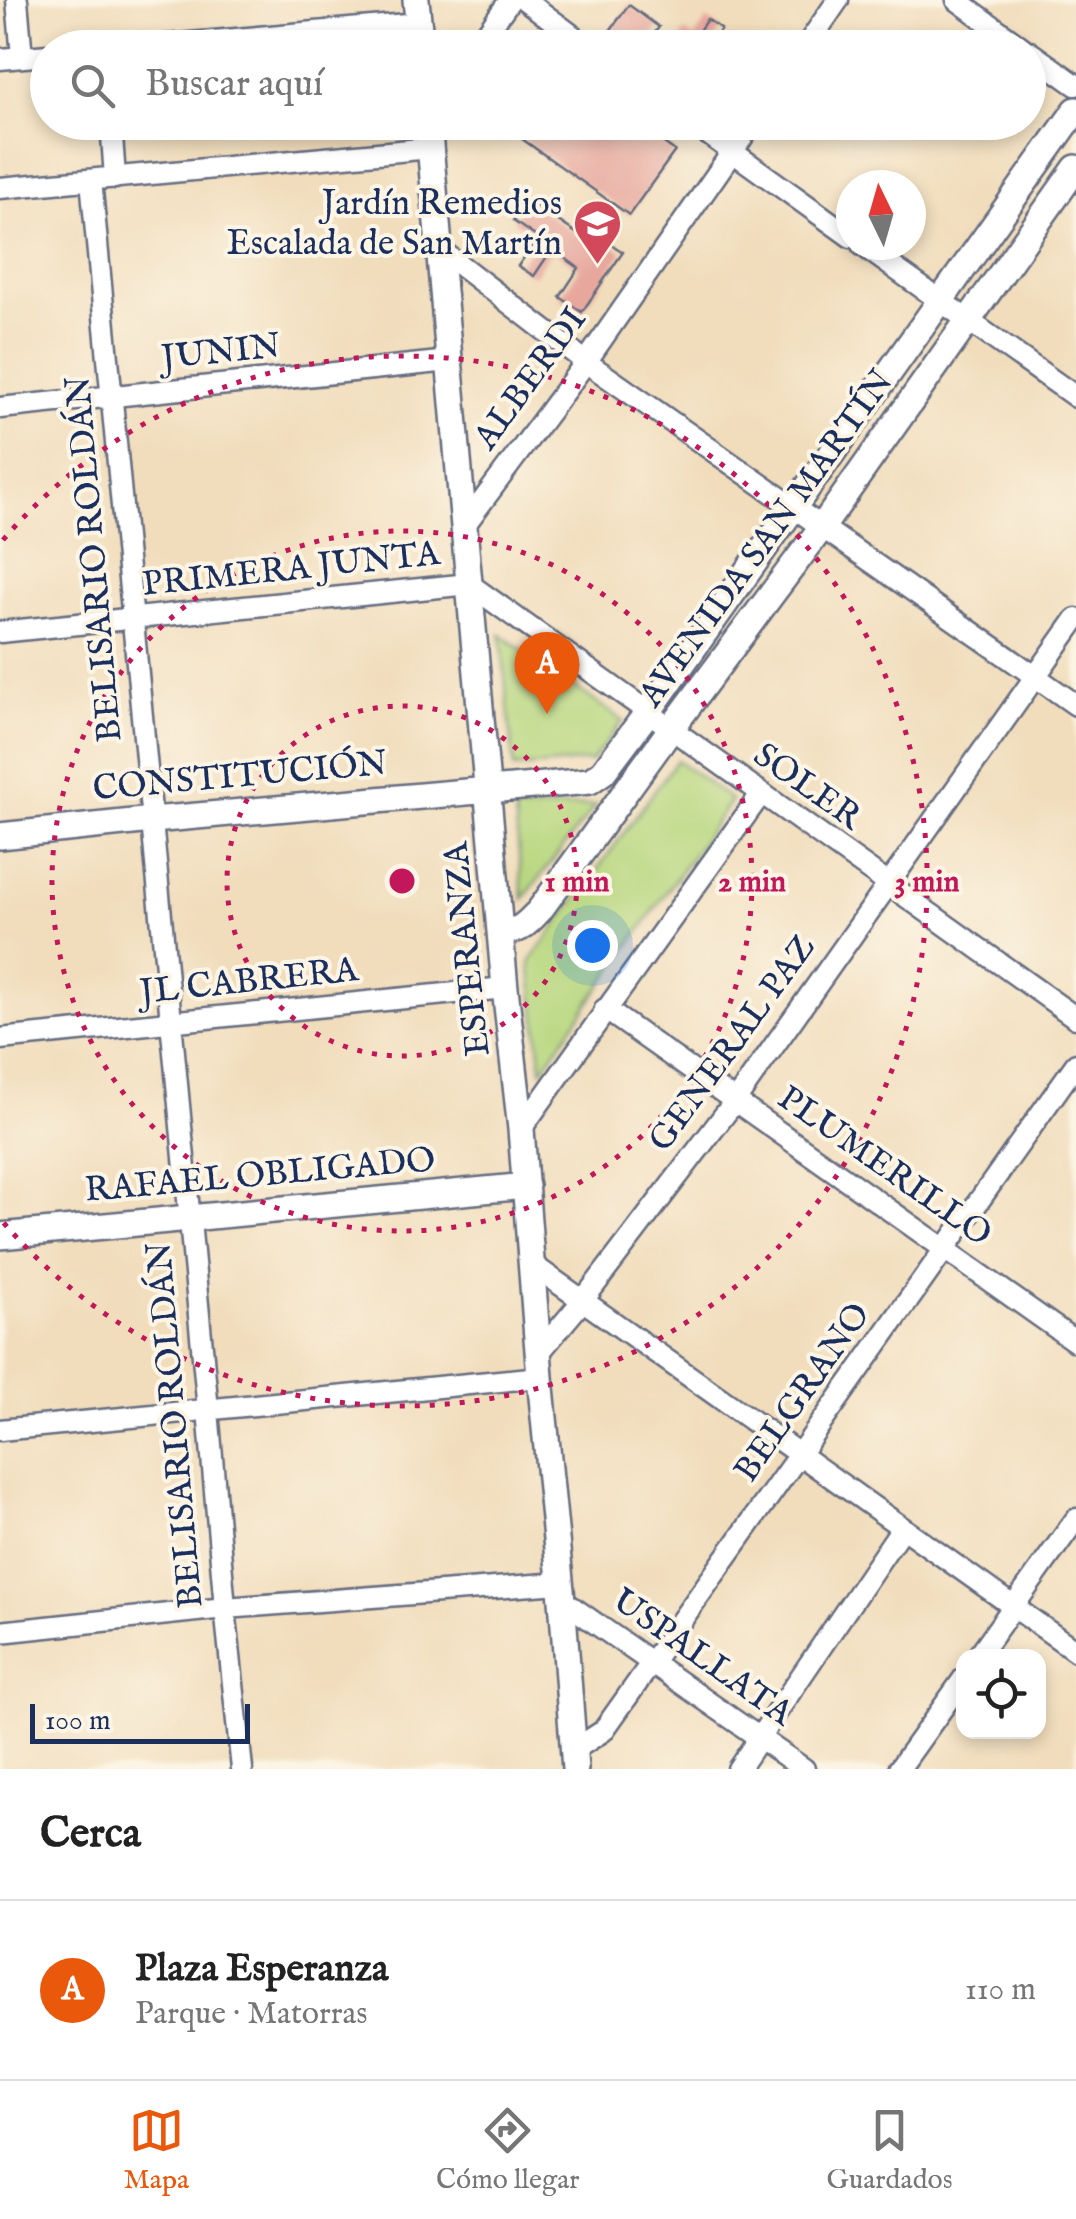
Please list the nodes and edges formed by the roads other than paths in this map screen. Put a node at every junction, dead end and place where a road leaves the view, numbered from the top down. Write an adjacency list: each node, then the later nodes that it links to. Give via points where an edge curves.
1 (17, 0): 13 (street)
2 (510, 0): 8 (street)
3 (525, 0): 9 (street)
4 (838, 0): 10 (street)
5 (956, 0): 11 (street)
6 (418, 24): 7 (street)
7 (346, 30)
8 (489, 30)
9 (565, 30)
10 (817, 30)
11 (999, 30)
12 (30, 55): 13 (street)
13 (22, 56): 14 (street)
14 (0, 58)
15 (1046, 63): 16 (street)
16 (1076, 85)
17 (1076, 110): 31 (main road, AVENIDA SAN MARTÍN)
18 (112, 140): 25 (street)
19 (393, 140): 25 (street)
20 (430, 140): 29 (main road, ESPERANZA)
21 (715, 140): 23 (street)
22 (741, 140): 23 (street, ALBERDI)
23 (732, 153): 28 (street); 34 (street, ALBERDI)
24 (1076, 168): 32 (main road, AVENIDA SAN MARTÍN)
25 (116, 178): 26 (street)
26 (91, 180): 27 (street); 35 (street, BELISARIO ROLDÁN)
27 (0, 188)
28 (836, 226)
29 (439, 250): 33 (main road, ESPERANZA); 34 (street)
30 (884, 260): 31 (street)
31 (941, 300): 32 (street); 38 (main road, AVENIDA SAN MARTÍN)
32 (968, 322): 36 (street); 40 (main road, AVENIDA SAN MARTÍN)
33 (449, 361): 35 (street, JUNIN); 39 (main road, ESPERANZA)
34 (586, 362): 38 (street); 39 (street, ALBERDI)
35 (112, 398): 37 (street, JUNIN); 42 (street, BELISARIO ROLDÁN)
36 (1076, 398)
37 (0, 408)
38 (794, 507): 40 (street); 47 (main road, AVENIDA SAN MARTÍN)
39 (464, 526): 41 (main road, ESPERANZA)
40 (822, 527): 45 (street); 48 (main road, AVENIDA SAN MARTÍN)
41 (469, 584): 42 (street, PRIMERA JUNTA); 47 (street, SOLER); 49 (main road, ESPERANZA)
42 (133, 618): 44 (street, PRIMERA JUNTA); 51 (street, BELISARIO ROLDÁN)
43 (1076, 619): 45 (street, GENERAL PAZ)
44 (0, 632)
45 (1036, 676): 46 (street); 53 (street, GENERAL PAZ)
46 (1076, 705)
47 (648, 712): 48 (street, SOLER); 49 (main road, AVENIDA SAN MARTÍN, via 590,780)
48 (671, 729): 50 (street, SOLER); 54 (main road, AVENIDA SAN MARTÍN, via 540,911 514,932)
49 (487, 790): 51 (main road, CONSTITUCIÓN); 54 (main road, ESPERANZA)
50 (761, 794): 53 (street, SOLER); 56 (street)
51 (152, 820): 52 (main road, CONSTITUCIÓN); 58 (street, BELISARIO ROLDÁN)
52 (0, 836)
53 (888, 884): 57 (street, SOLER); 61 (street, GENERAL PAZ)
54 (500, 931): 55 (main road, ESPERANZA)
55 (505, 988): 58 (street, JL CABRERA); 62 (main road, ESPERANZA)
56 (605, 1010): 61 (street, PLUMERILLO); 62 (street)
57 (1076, 1018)
58 (171, 1023): 59 (street, JL CABRERA); 64 (street, BELISARIO ROLDÁN)
59 (0, 1039)
60 (1076, 1064): 66 (street, BELGRANO)
61 (735, 1101): 66 (street, PLUMERILLO); 68 (street, GENERAL PAZ)
62 (522, 1129): 63 (main road, ESPERANZA)
63 (526, 1186): 64 (main road, RAFAEL OBLIGADO); 67 (main road, ESPERANZA)
64 (190, 1218): 65 (main road, RAFAEL OBLIGADO); 71 (street, BELISARIO ROLDÁN)
65 (0, 1236)
66 (945, 1250): 69 (street, PLUMERILLO); 73 (street, BELGRANO)
67 (530, 1262): 68 (street); 70 (main road, ESPERANZA)
68 (584, 1298): 70 (street, GENERAL PAZ); 73 (street)
69 (1076, 1342)
70 (539, 1365): 71 (street); 76 (main road, ESPERANZA)
71 (208, 1410): 72 (street); 78 (street, BELISARIO ROLDÁN)
72 (0, 1430)
73 (800, 1455): 75 (street); 82 (street, BELGRANO)
74 (1076, 1519): 77 (street)
75 (902, 1528): 77 (street); 84 (street)
76 (561, 1591): 78 (street); 82 (street, USPALLATA); 85 (main road, ESPERANZA)
77 (1014, 1607): 80 (street); 81 (street)
78 (225, 1608): 79 (street); 86 (street, BELISARIO ROLDÁN)
79 (0, 1632)
80 (983, 1649)
81 (1076, 1652)
82 (652, 1664): 84 (street, USPALLATA); 85 (street, BELGRANO)
83 (956, 1689): 89 (street)
84 (760, 1738): 87 (street); 88 (street, USPALLATA)
85 (575, 1760)
86 (242, 1769)
87 (738, 1769)
88 (804, 1769)
89 (899, 1769)

